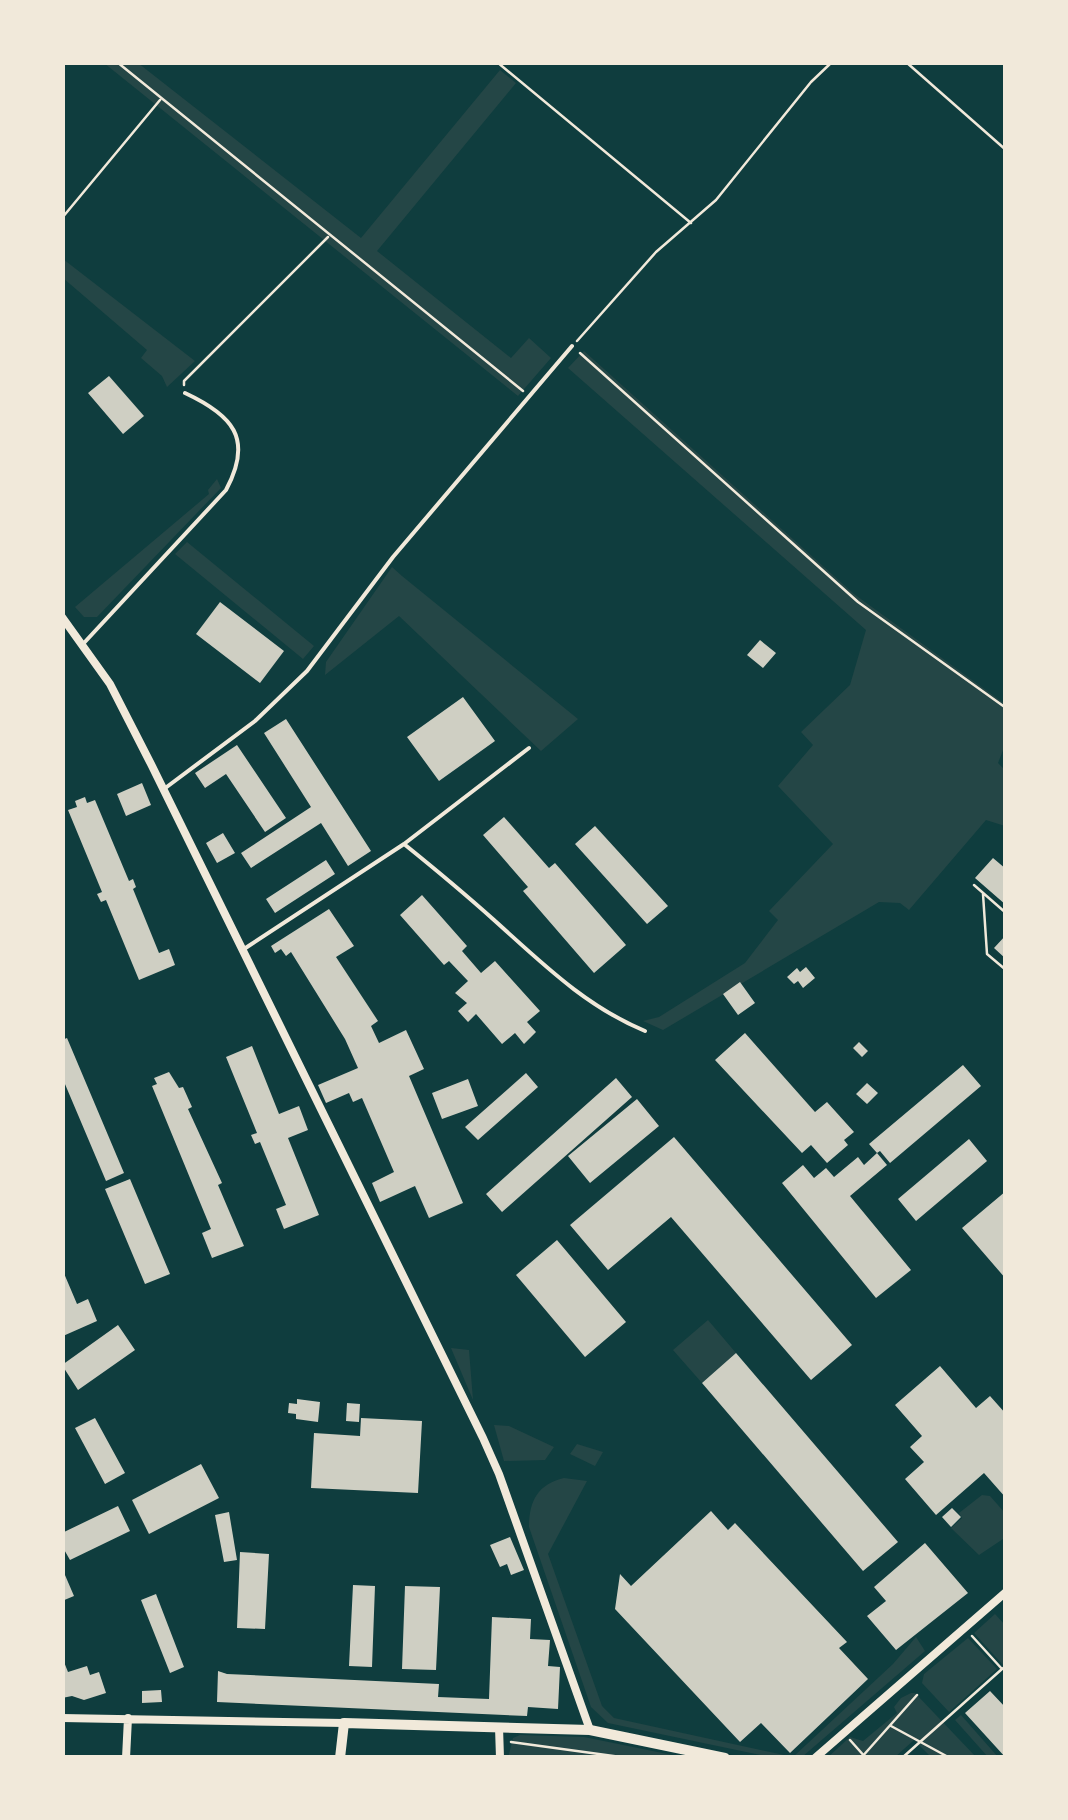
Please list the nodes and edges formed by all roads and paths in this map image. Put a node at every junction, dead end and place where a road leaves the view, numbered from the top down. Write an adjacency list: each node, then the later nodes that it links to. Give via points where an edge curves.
1 (117, 62): 5 (path)
2 (496, 62): 8 (path)
3 (832, 62): 8 (path)
4 (906, 62): 6 (path)
5 (162, 98): 7 (path); 9 (path)
6 (1006, 150)
7 (62, 218)
8 (691, 223): 10 (path)
9 (329, 236): 11 (path); 13 (path)
10 (572, 346): 13 (lane); 16 (path, via 858,602)
11 (184, 381)
12 (184, 392): 15 (lane, via 233,425 239,440 234,476)
13 (528, 395): 18 (lane, via 306,671)
14 (62, 617): 15 (street)
15 (83, 644): 18 (street)
16 (1006, 708)
17 (529, 748): 19 (lane)
18 (164, 790): 23 (street)
19 (404, 844): 23 (lane); 25 (lane, via 574,993)
20 (974, 885): 21 (path)
21 (984, 894): 22 (path); 24 (path, via 987,954)
22 (1006, 913)
23 (244, 950): 35 (street, via 499,1474)
24 (1006, 970)
25 (645, 1031)
26 (1006, 1592): 27 (street)
27 (964, 1627): 28 (path); 45 (street)
28 (1004, 1668): 38 (path)
29 (916, 1694): 33 (path)
30 (62, 1718): 31 (street)
31 (128, 1718): 32 (street); 41 (street)
32 (344, 1723): 34 (street); 42 (street)
33 (890, 1725): 38 (path); 40 (path)
34 (499, 1726): 35 (street); 37 (street)
35 (590, 1730): 39 (street)
36 (848, 1738): 40 (path)
37 (499, 1740): 43 (street); 44 (path)
38 (921, 1742): 46 (path); 47 (path)
39 (726, 1757)
40 (863, 1757)
41 (126, 1758)
42 (340, 1758)
43 (500, 1758)
44 (628, 1758)
45 (814, 1758)
46 (902, 1758)
47 (950, 1758)

